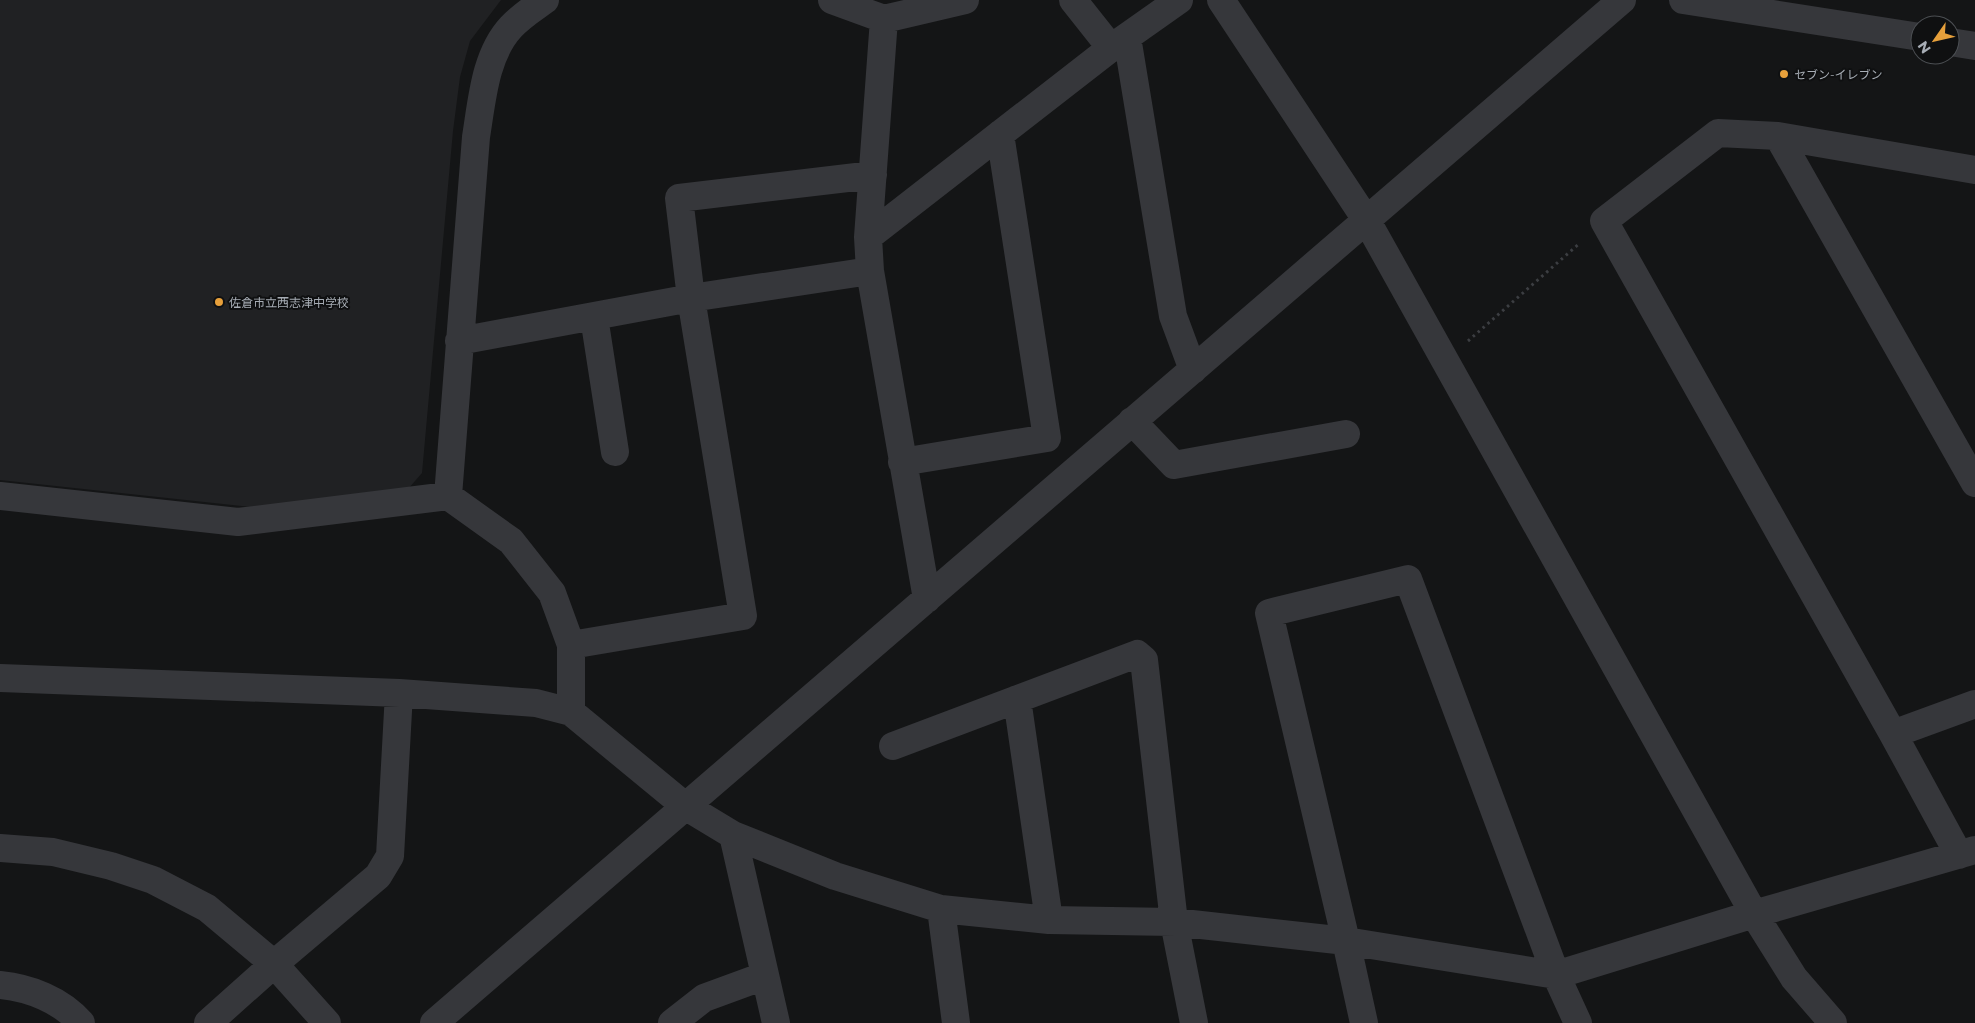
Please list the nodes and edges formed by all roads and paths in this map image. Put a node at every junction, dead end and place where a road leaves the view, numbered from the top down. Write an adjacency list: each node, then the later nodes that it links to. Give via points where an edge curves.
1 (545, 0): 24 (street, via 511,27 494,54 486,81 476,136)
2 (832, 0): 9 (street)
3 (966, 0): 9 (street)
4 (1073, 0): 11 (street)
5 (1179, 0): 11 (street)
6 (1221, 0): 18 (street)
7 (1622, 0): 18 (street)
8 (1683, 0): 10 (street)
9 (884, 19): 17 (street)
10 (1910, 36)
11 (1119, 43): 14 (street); 26 (street, via 1173,316)
12 (1960, 44): 13 (street)
13 (1975, 46)
14 (1000, 134): 20 (street); 30 (street, via 1047,438)
15 (1778, 136): 16 (street); 19 (street, via 1718,133); 31 (street)
16 (1975, 170)
17 (873, 175): 20 (street); 22 (street, via 679,198)
18 (1367, 221): 25 (street); 26 (street)
19 (1604, 221): 25 (path); 41 (street)
20 (868, 238): 21 (street)
21 (870, 272): 22 (street); 30 (street)
22 (691, 298): 23 (street); 35 (street, via 743,616)
23 (594, 317): 24 (street); 29 (street)
24 (459, 341): 33 (street)
25 (1445, 361): 48 (street)
26 (1193, 370): 27 (street)
27 (1132, 421): 28 (street, via 1174,465); 34 (street)
28 (1346, 434)
29 (615, 452)
30 (902, 462): 34 (street)
31 (1975, 484)
32 (0, 496): 33 (street, via 238,522)
33 (448, 496): 35 (street, via 511,541 552,593)
34 (927, 599): 43 (street)
35 (571, 645): 40 (street)
36 (0, 678): 37 (street)
37 (399, 693): 40 (street, via 536,703); 52 (street, via 390,856 378,876)
38 (1017, 699): 42 (street); 49 (street); 50 (street, via 1138,654 1144,660)
39 (1975, 704): 41 (street)
40 (571, 712): 43 (street)
41 (1894, 734): 46 (street)
42 (893, 746)
43 (684, 806): 44 (street); 59 (street)
44 (733, 835): 47 (street, via 835,876); 54 (street)
45 (0, 848): 52 (street, via 53,852 153,880 207,908)
46 (1967, 853): 48 (street)
47 (941, 910): 49 (street); 62 (street)
48 (1754, 914): 53 (street); 66 (street, via 1794,978)
49 (1049, 920): 50 (street)
50 (1174, 922): 51 (street); 63 (street)
51 (1346, 941): 53 (street); 53 (street, via 1269,613 1408,579); 64 (street)
52 (274, 964): 57 (street); 58 (street)
53 (1556, 975): 65 (street)
54 (764, 976): 60 (street, via 704,998); 61 (street)
55 (0, 985): 56 (street, via 19,987 52,1000)
56 (81, 1023)
57 (208, 1023)
58 (327, 1023)
59 (434, 1023)
60 (672, 1023)
61 (776, 1023)
62 (956, 1023)
63 (1194, 1023)
64 (1364, 1023)
65 (1578, 1023)
66 (1833, 1023)

